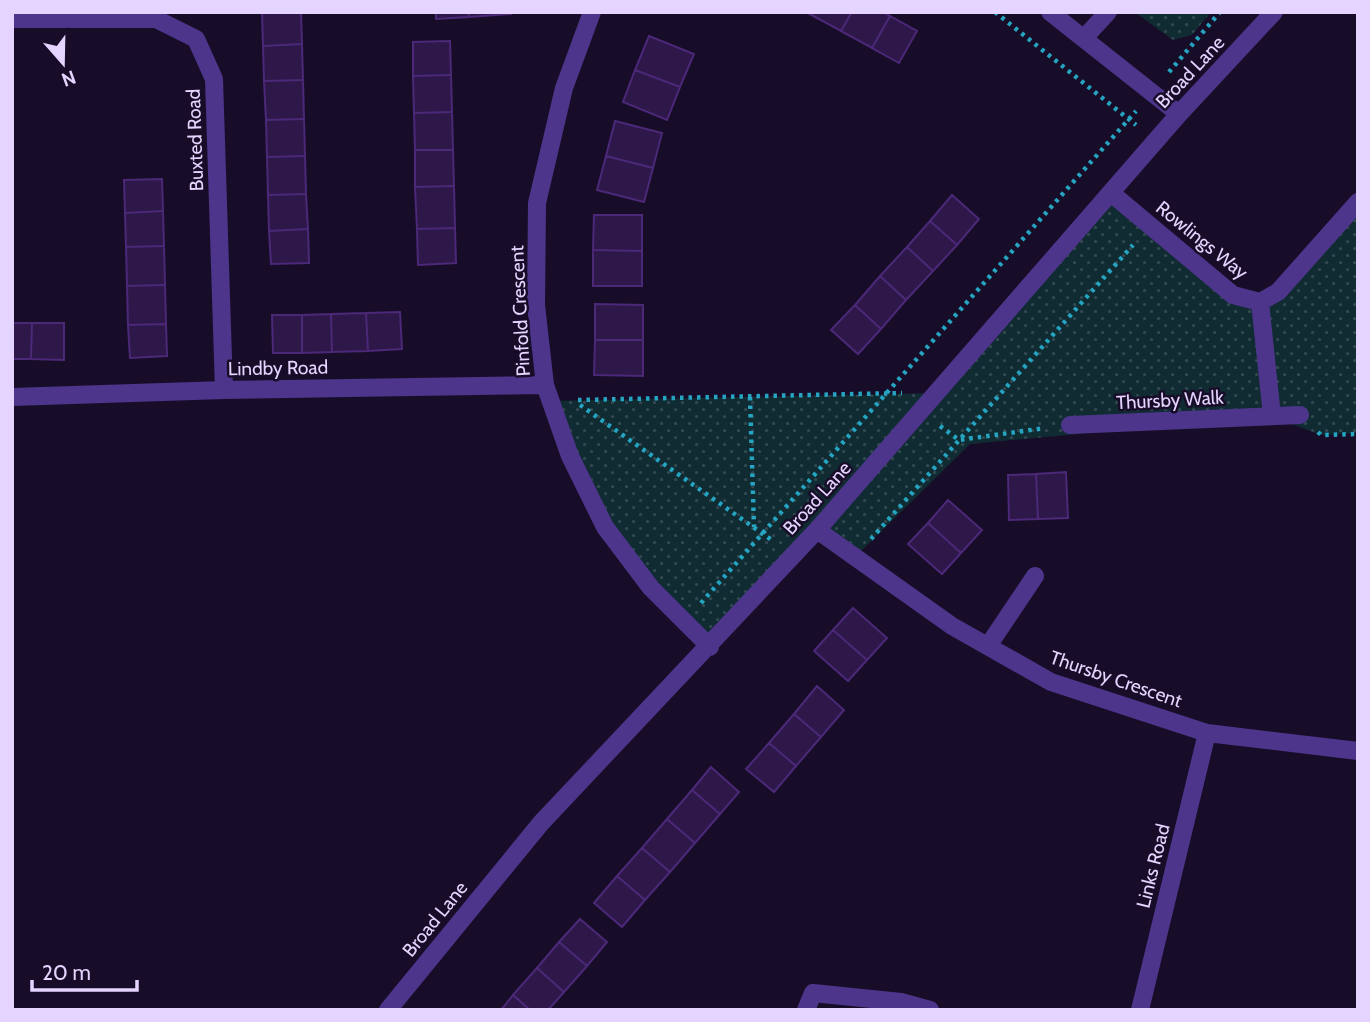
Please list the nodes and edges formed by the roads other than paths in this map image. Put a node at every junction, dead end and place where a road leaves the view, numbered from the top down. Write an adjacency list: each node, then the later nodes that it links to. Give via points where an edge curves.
1 (592, 12): 11 (street, Pinfold Crescent, via 564,88 537,203 536,305)
2 (1050, 12): 6 (street)
3 (1108, 12): 6 (street)
4 (1274, 12): 7 (street, Broad Lane)
5 (12, 19): 12 (street, Buxted Road, via 156,19 196,39 214,79)
6 (1084, 38): 7 (street)
7 (1179, 114): 8 (street, Broad Lane)
8 (1111, 193): 10 (street, Rowlings Way, via 1233,295); 17 (street, Broad Lane)
9 (1358, 202): 10 (street, Rowlings Way, via 1278,292)
10 (1260, 302): 15 (street)
11 (545, 385): 12 (street, Lindby Road); 20 (street, Pinfold Crescent, via 570,457 605,527 650,589)
12 (224, 390): 13 (street, Lindby Road)
13 (12, 397)
14 (1300, 415): 15 (street, Thursby Walk)
15 (1272, 416): 16 (street, Thursby Walk)
16 (1070, 425)
17 (817, 530): 19 (street, Thursby Crescent, via 952,626); 20 (street, Broad Lane)
18 (1035, 576): 19 (street)
19 (988, 646): 21 (street, Thursby Crescent, via 1051,682)
20 (710, 647): 23 (street, Broad Lane, via 541,823)
21 (1207, 733): 22 (street, Thursby Crescent); 26 (street, Links Road)
22 (1358, 751)
23 (388, 1010)
24 (806, 1010): 25 (street, via 813,993 901,1002)
25 (930, 1010)
26 (1140, 1010)

